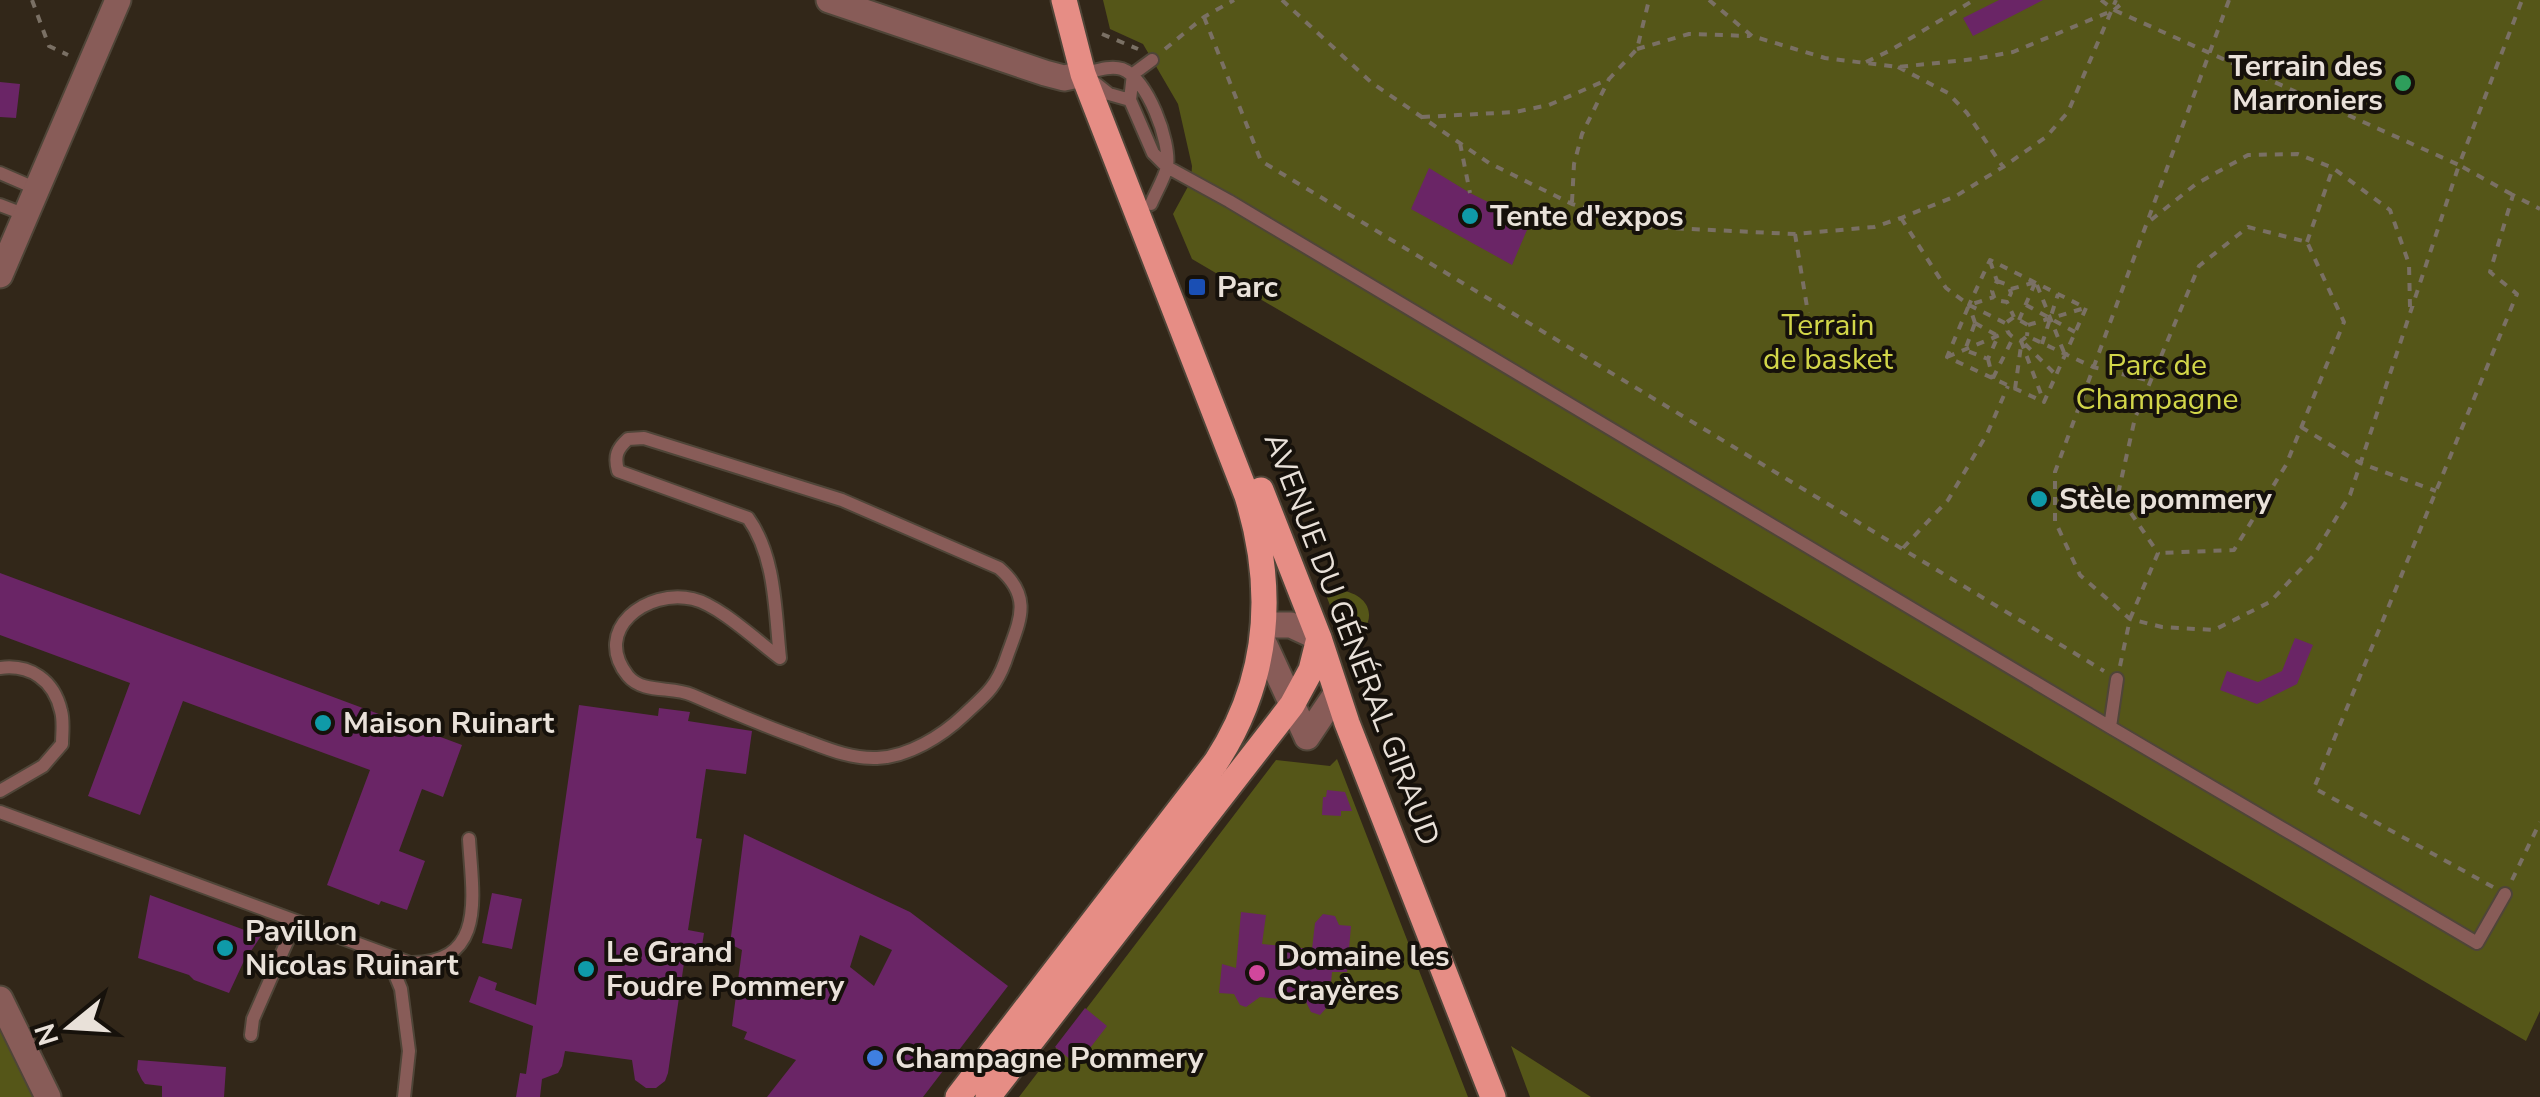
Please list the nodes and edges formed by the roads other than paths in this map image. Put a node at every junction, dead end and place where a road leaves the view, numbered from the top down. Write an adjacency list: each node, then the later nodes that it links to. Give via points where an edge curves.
1 (118, 0): 10 (street)
2 (829, 0): 7 (street)
3 (1064, 0): 7 (main road, AVENUE DU GÉNÉRAL GIRAUD, via 1073,38)
4 (1081, 0): 7 (main road)
5 (1150, 62): 6 (lane)
6 (1134, 74): 7 (lane); 7 (lane); 8 (lane, via 1166,142)
7 (1110, 88): 8 (lane); 12 (main road, AVENUE DU GÉNÉRAL GIRAUD); 15 (main road, AVENUE DU GÉNÉRAL GIRAUD, via 1256,526)
8 (1166, 167): 12 (lane); 22 (lane)
9 (0, 174): 10 (lane)
10 (37, 189): 13 (street)
11 (0, 204): 13 (lane)
12 (1151, 204): 16 (main road, AVENUE DU GÉNÉRAL GIRAUD)
13 (26, 215): 14 (street)
14 (0, 275)
15 (1263, 633): 16 (street, via 1291,625); 21 (street); 33 (main road, AVENUE DU GÉNÉRAL GIRAUD, via 1244,708 1216,762)
16 (1319, 638): 20 (main road, AVENUE DU GÉNÉRAL GIRAUD); 21 (main road)
17 (780, 658): 17 (lane, via 690,598 640,605 618,630 615,644 633,681 682,690 849,756 881,758 947,731 998,682 1022,610 1014,581 981,560 842,500 644,438 628,439 615,461 622,474 748,518 760,536 772,586)
18 (0, 668): 23 (lane, via 35,671 52,690 61,711 62,744 43,766)
19 (2117, 679): 22 (lane)
20 (1336, 694): 21 (street, via 1307,737); 35 (main road, AVENUE DU GÉNÉRAL GIRAUD)
21 (1292, 705): 34 (main road)
22 (2110, 727): 26 (lane, via 2477,943)
23 (0, 790)
24 (0, 812): 27 (lane)
25 (469, 839): 28 (lane, via 473,915 464,938 448,957 429,963)
26 (2505, 894)
27 (296, 921): 28 (lane); 30 (lane)
28 (388, 954): 32 (lane, via 401,989 409,1051)
29 (0, 999): 31 (street)
30 (252, 1035)
31 (48, 1097)
32 (404, 1097)
33 (958, 1097)
34 (988, 1097)
35 (1493, 1097)

